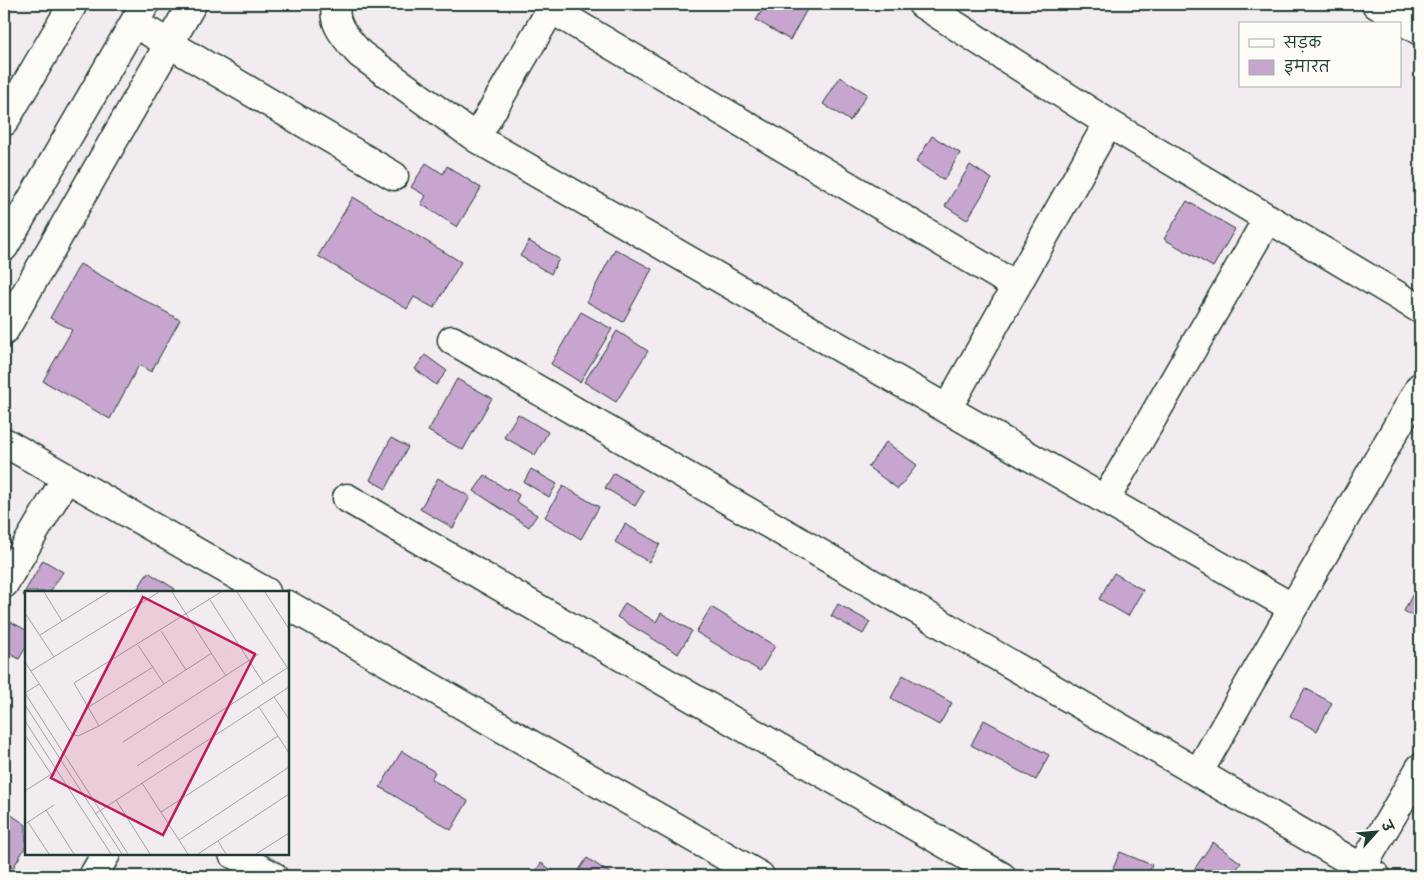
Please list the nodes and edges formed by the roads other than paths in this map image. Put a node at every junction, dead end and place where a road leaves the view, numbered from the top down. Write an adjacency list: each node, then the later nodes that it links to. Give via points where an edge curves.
1 (192, 4): 9 (street)
2 (337, 4): 12 (street, via 336,21 360,54)
3 (922, 4): 11 (street)
4 (1376, 4): 8 (street)
5 (552, 6): 12 (street); 16 (street)
6 (61, 8): 10 (street)
7 (139, 13): 9 (street); 15 (street)
8 (1412, 18)
9 (169, 43): 13 (street); 18 (street)
10 (6, 113)
11 (1108, 123): 14 (street); 16 (street)
12 (476, 138): 21 (street)
13 (394, 176)
14 (1268, 218): 17 (street); 25 (street)
15 (4, 247)
16 (1016, 286): 21 (street)
17 (1420, 309)
18 (4, 331)
19 (452, 340): 31 (street)
20 (1420, 387): 29 (street)
21 (947, 409): 25 (street)
22 (4, 442): 23 (street)
23 (66, 478): 26 (street); 27 (street)
24 (347, 498): 38 (street)
25 (1105, 500): 29 (street)
26 (4, 584)
27 (261, 591)
28 (289, 606): 37 (street)
29 (1293, 608): 31 (street)
30 (1420, 768): 34 (street)
31 (1198, 773): 34 (street)
32 (105, 855): 35 (street)
33 (236, 855): 36 (street)
34 (1365, 873)
35 (93, 876)
36 (273, 876)
37 (760, 876)
38 (1001, 876)

